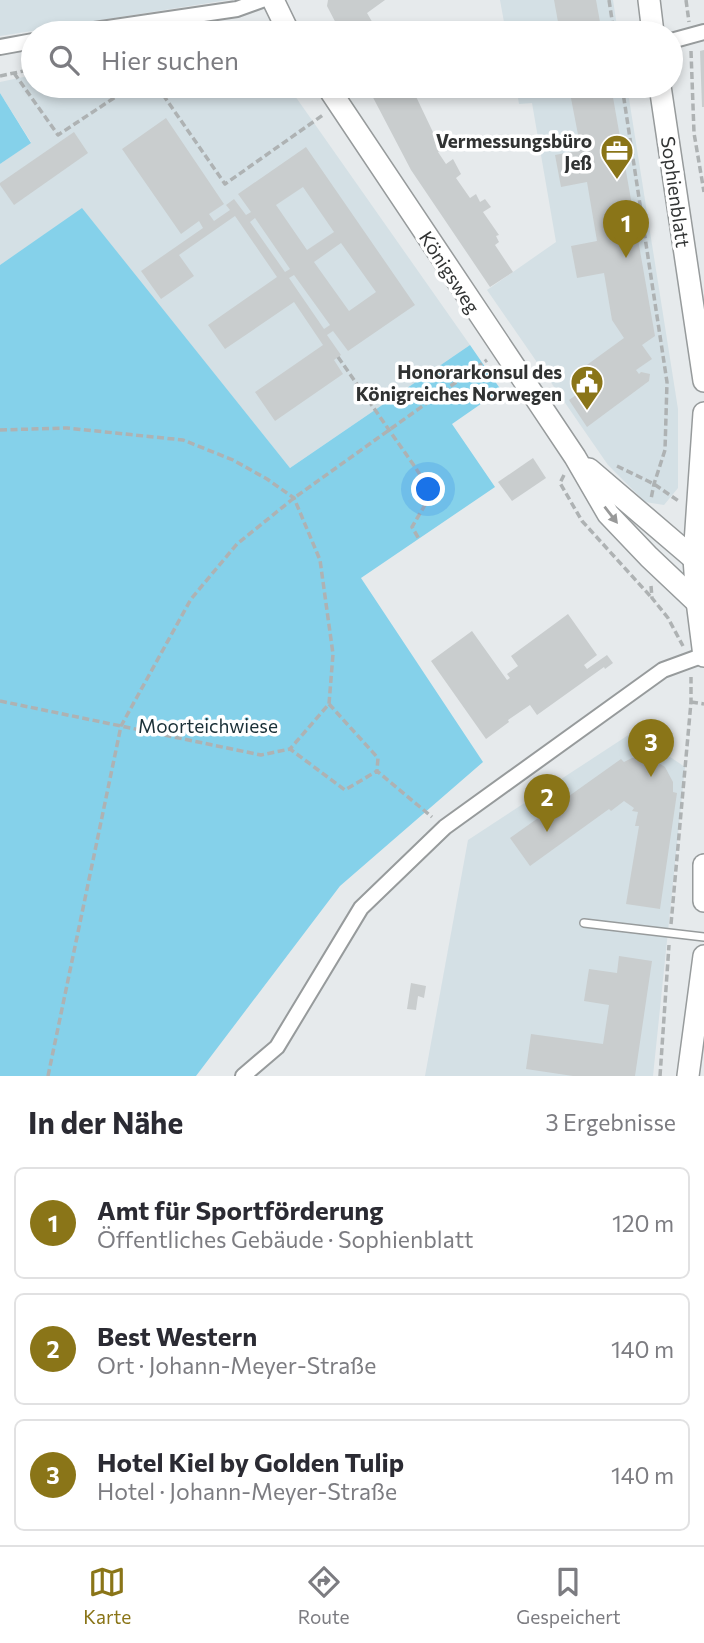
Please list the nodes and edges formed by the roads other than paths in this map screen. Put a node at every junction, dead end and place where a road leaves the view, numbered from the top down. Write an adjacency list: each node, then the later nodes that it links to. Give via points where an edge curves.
1 (262, 0): 4 (street, via 237,9)
2 (273, 0): 5 (street)
3 (649, 0): 6 (street)
4 (156, 21)
5 (283, 21)
6 (652, 21)
7 (21, 43): 8 (street)
8 (0, 47)
9 (336, 98): 13 (street, Königsweg)
10 (662, 98): 11 (street, Sophienblatt)
11 (704, 381)
12 (704, 413): 14 (street, via 696,514)
13 (575, 457): 14 (street, Königsweg); 15 (street, Königsweg, one-way to 15, via 608,514)
14 (699, 563): 15 (street)
15 (700, 605): 16 (street)
16 (704, 655): 22 (street, via 663,670 445,827 361,908 277,1047)
17 (704, 865): 18 (street)
18 (704, 901)
19 (584, 923): 20 (lane)
20 (704, 937)
21 (704, 956): 23 (street)
22 (243, 1076)
23 (688, 1076)

